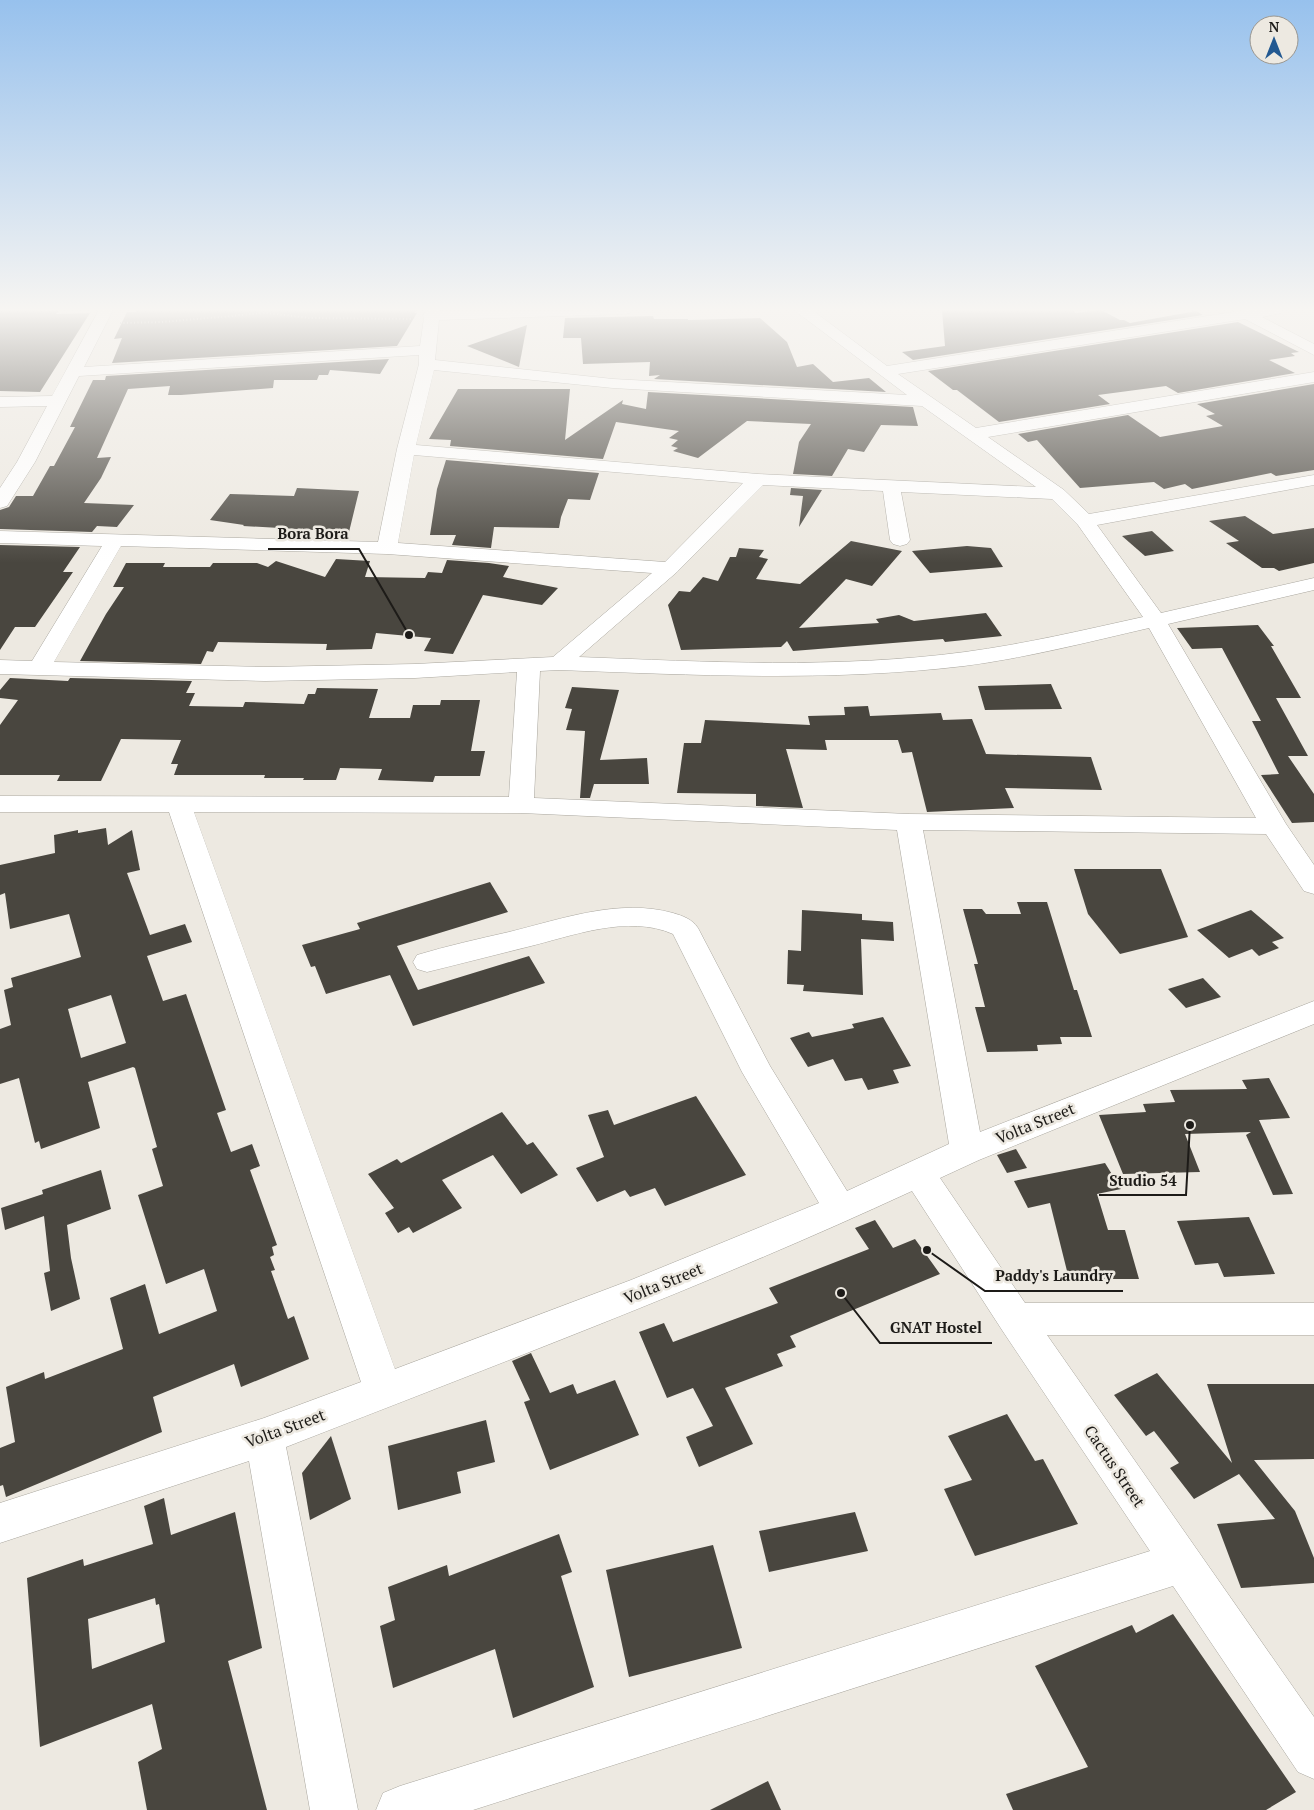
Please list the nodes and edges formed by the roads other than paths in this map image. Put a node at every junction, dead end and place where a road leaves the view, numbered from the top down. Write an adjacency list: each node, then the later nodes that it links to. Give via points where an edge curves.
1 (61, 394): 6 (street)
2 (418, 394): 10 (street)
3 (752, 394): 7 (street)
4 (917, 394): 7 (street)
5 (1209, 394): 9 (street)
6 (58, 401): 8 (street); 15 (street, via 26,462)
7 (926, 401): 9 (street)
8 (0, 402)
9 (972, 434): 14 (street)
10 (406, 449): 11 (street); 20 (street)
11 (758, 480): 13 (street); 21 (street)
12 (1314, 480): 16 (street)
13 (891, 486): 14 (street); 19 (street)
14 (1057, 494): 16 (street)
15 (0, 502)
16 (1085, 521): 23 (street)
17 (0, 537): 18 (street)
18 (116, 539): 20 (street); 27 (street)
19 (900, 540)
20 (387, 548): 21 (street)
21 (670, 568): 24 (street)
22 (1314, 584): 23 (street)
23 (1154, 619): 24 (street, via 1065,641 974,657 901,665 707,669); 32 (street)
24 (559, 663): 25 (street)
25 (529, 665): 27 (street, via 265,674); 30 (street)
26 (0, 667): 27 (street)
27 (39, 668)
28 (0, 804): 29 (street)
29 (179, 805): 30 (street); 41 (street)
30 (521, 805): 31 (street)
31 (909, 822): 32 (street); 36 (street)
32 (1274, 826): 33 (street)
33 (1314, 885)
34 (427, 962): 38 (street, via 597,920 651,917 669,920 684,928 758,1072)
35 (1314, 1012): 36 (street, Volta Street)
36 (968, 1151): 37 (street, Volta Street)
37 (918, 1174): 38 (street, Volta Street); 39 (street, Cactus Street)
38 (840, 1209): 41 (street, Volta Street, via 644,1291)
39 (1016, 1319): 40 (street); 44 (street, Cactus Street)
40 (1314, 1319)
41 (384, 1392): 42 (street, Volta Street)
42 (264, 1437): 43 (street, Volta Street); 46 (street)
43 (0, 1523)
44 (1181, 1562): 45 (street, Cactus Street); 47 (street)
45 (1314, 1756)
46 (334, 1810)
47 (400, 1810)

